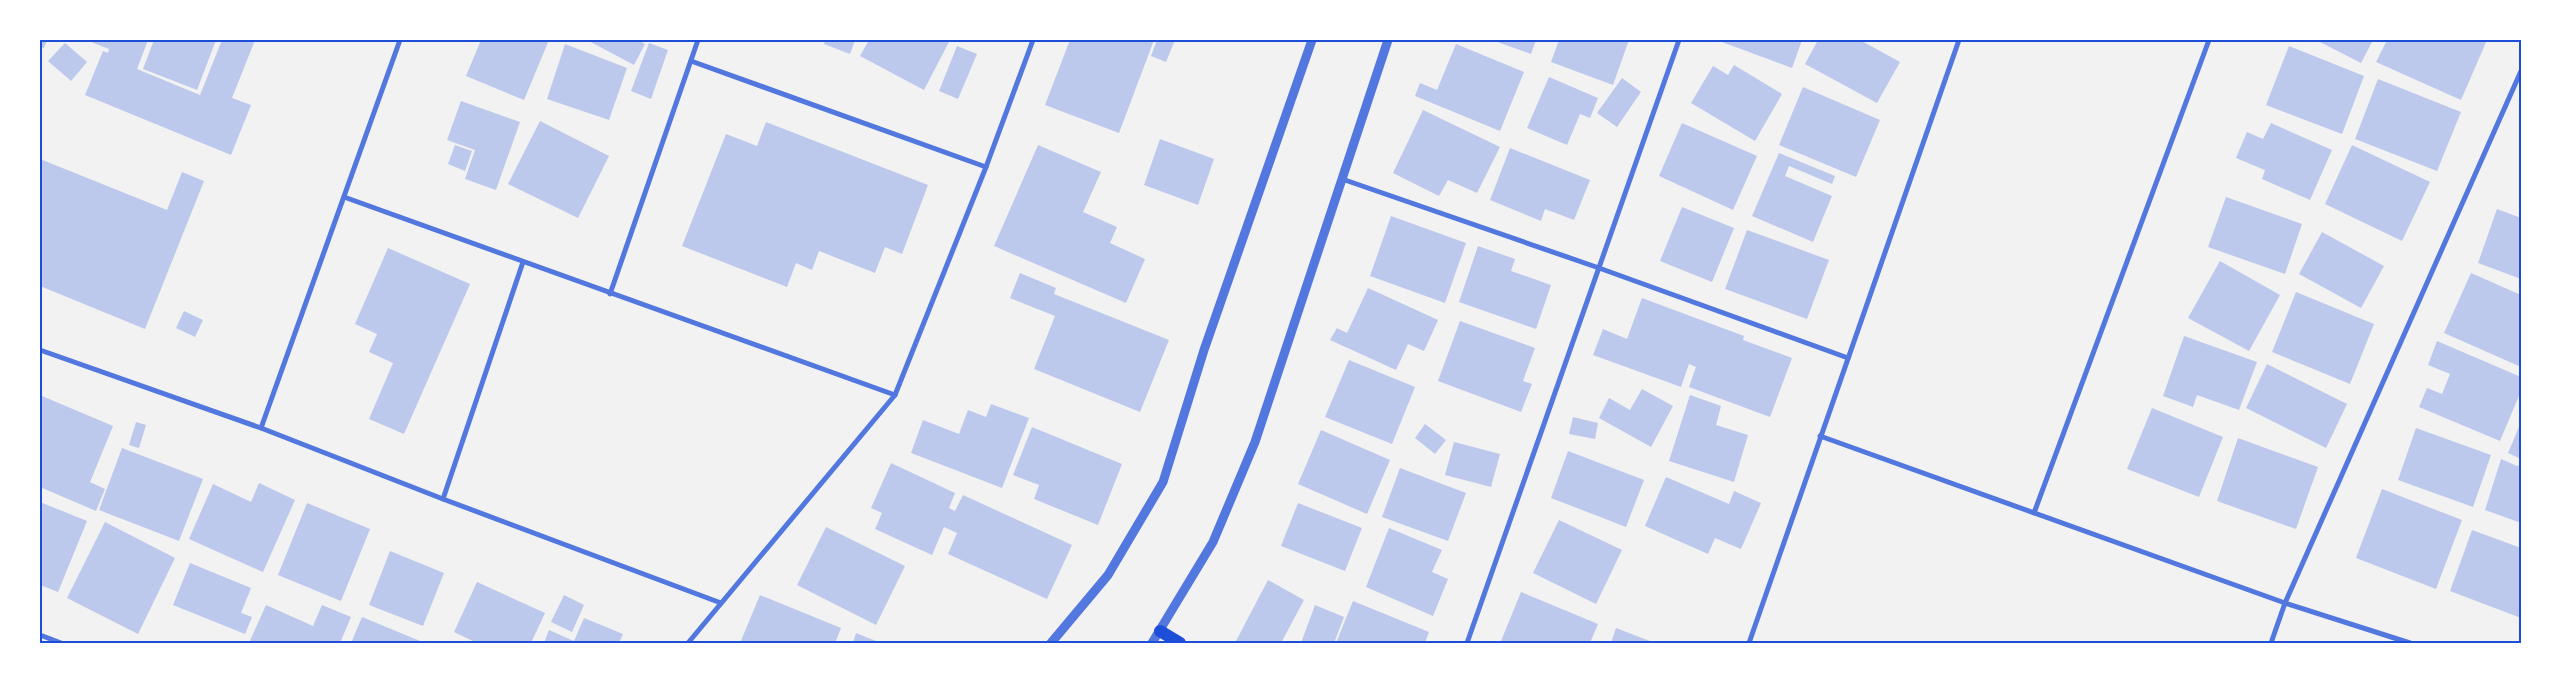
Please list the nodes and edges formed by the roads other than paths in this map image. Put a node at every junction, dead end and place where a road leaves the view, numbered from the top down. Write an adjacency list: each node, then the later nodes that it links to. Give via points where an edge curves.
1 (400, 40): 13 (street)
2 (698, 40): 9 (street)
3 (1033, 40): 11 (street)
4 (1312, 40): 30 (street, via 1204,350 1163,482 1108,575)
5 (1388, 40): 12 (street)
6 (1679, 40): 15 (street)
7 (1959, 40): 18 (street)
8 (2210, 40): 23 (street)
9 (690, 61): 11 (street); 16 (street)
10 (2521, 70): 25 (street)
11 (986, 167): 19 (street)
12 (1342, 179): 15 (street); 26 (street, via 1255,442 1213,542)
13 (344, 197): 14 (street); 20 (street)
14 (523, 262): 16 (street); 22 (street)
15 (1599, 268): 18 (street); 33 (street)
16 (610, 294): 19 (street)
17 (40, 350): 20 (street)
18 (1848, 358): 21 (street)
19 (895, 395): 24 (street)
20 (261, 428): 22 (street)
21 (1820, 436): 23 (street); 34 (street)
22 (443, 499): 24 (street)
23 (2034, 513): 25 (street)
24 (721, 603): 29 (street)
25 (2285, 603): 35 (street); 36 (street)
26 (1160, 631): 31 (street); 32 (main road)
27 (40, 635): 28 (street)
28 (61, 643)
29 (688, 643)
30 (1051, 643)
31 (1152, 643)
32 (1180, 643)
33 (1467, 643)
34 (1749, 643)
35 (2271, 643)
36 (2410, 643)

